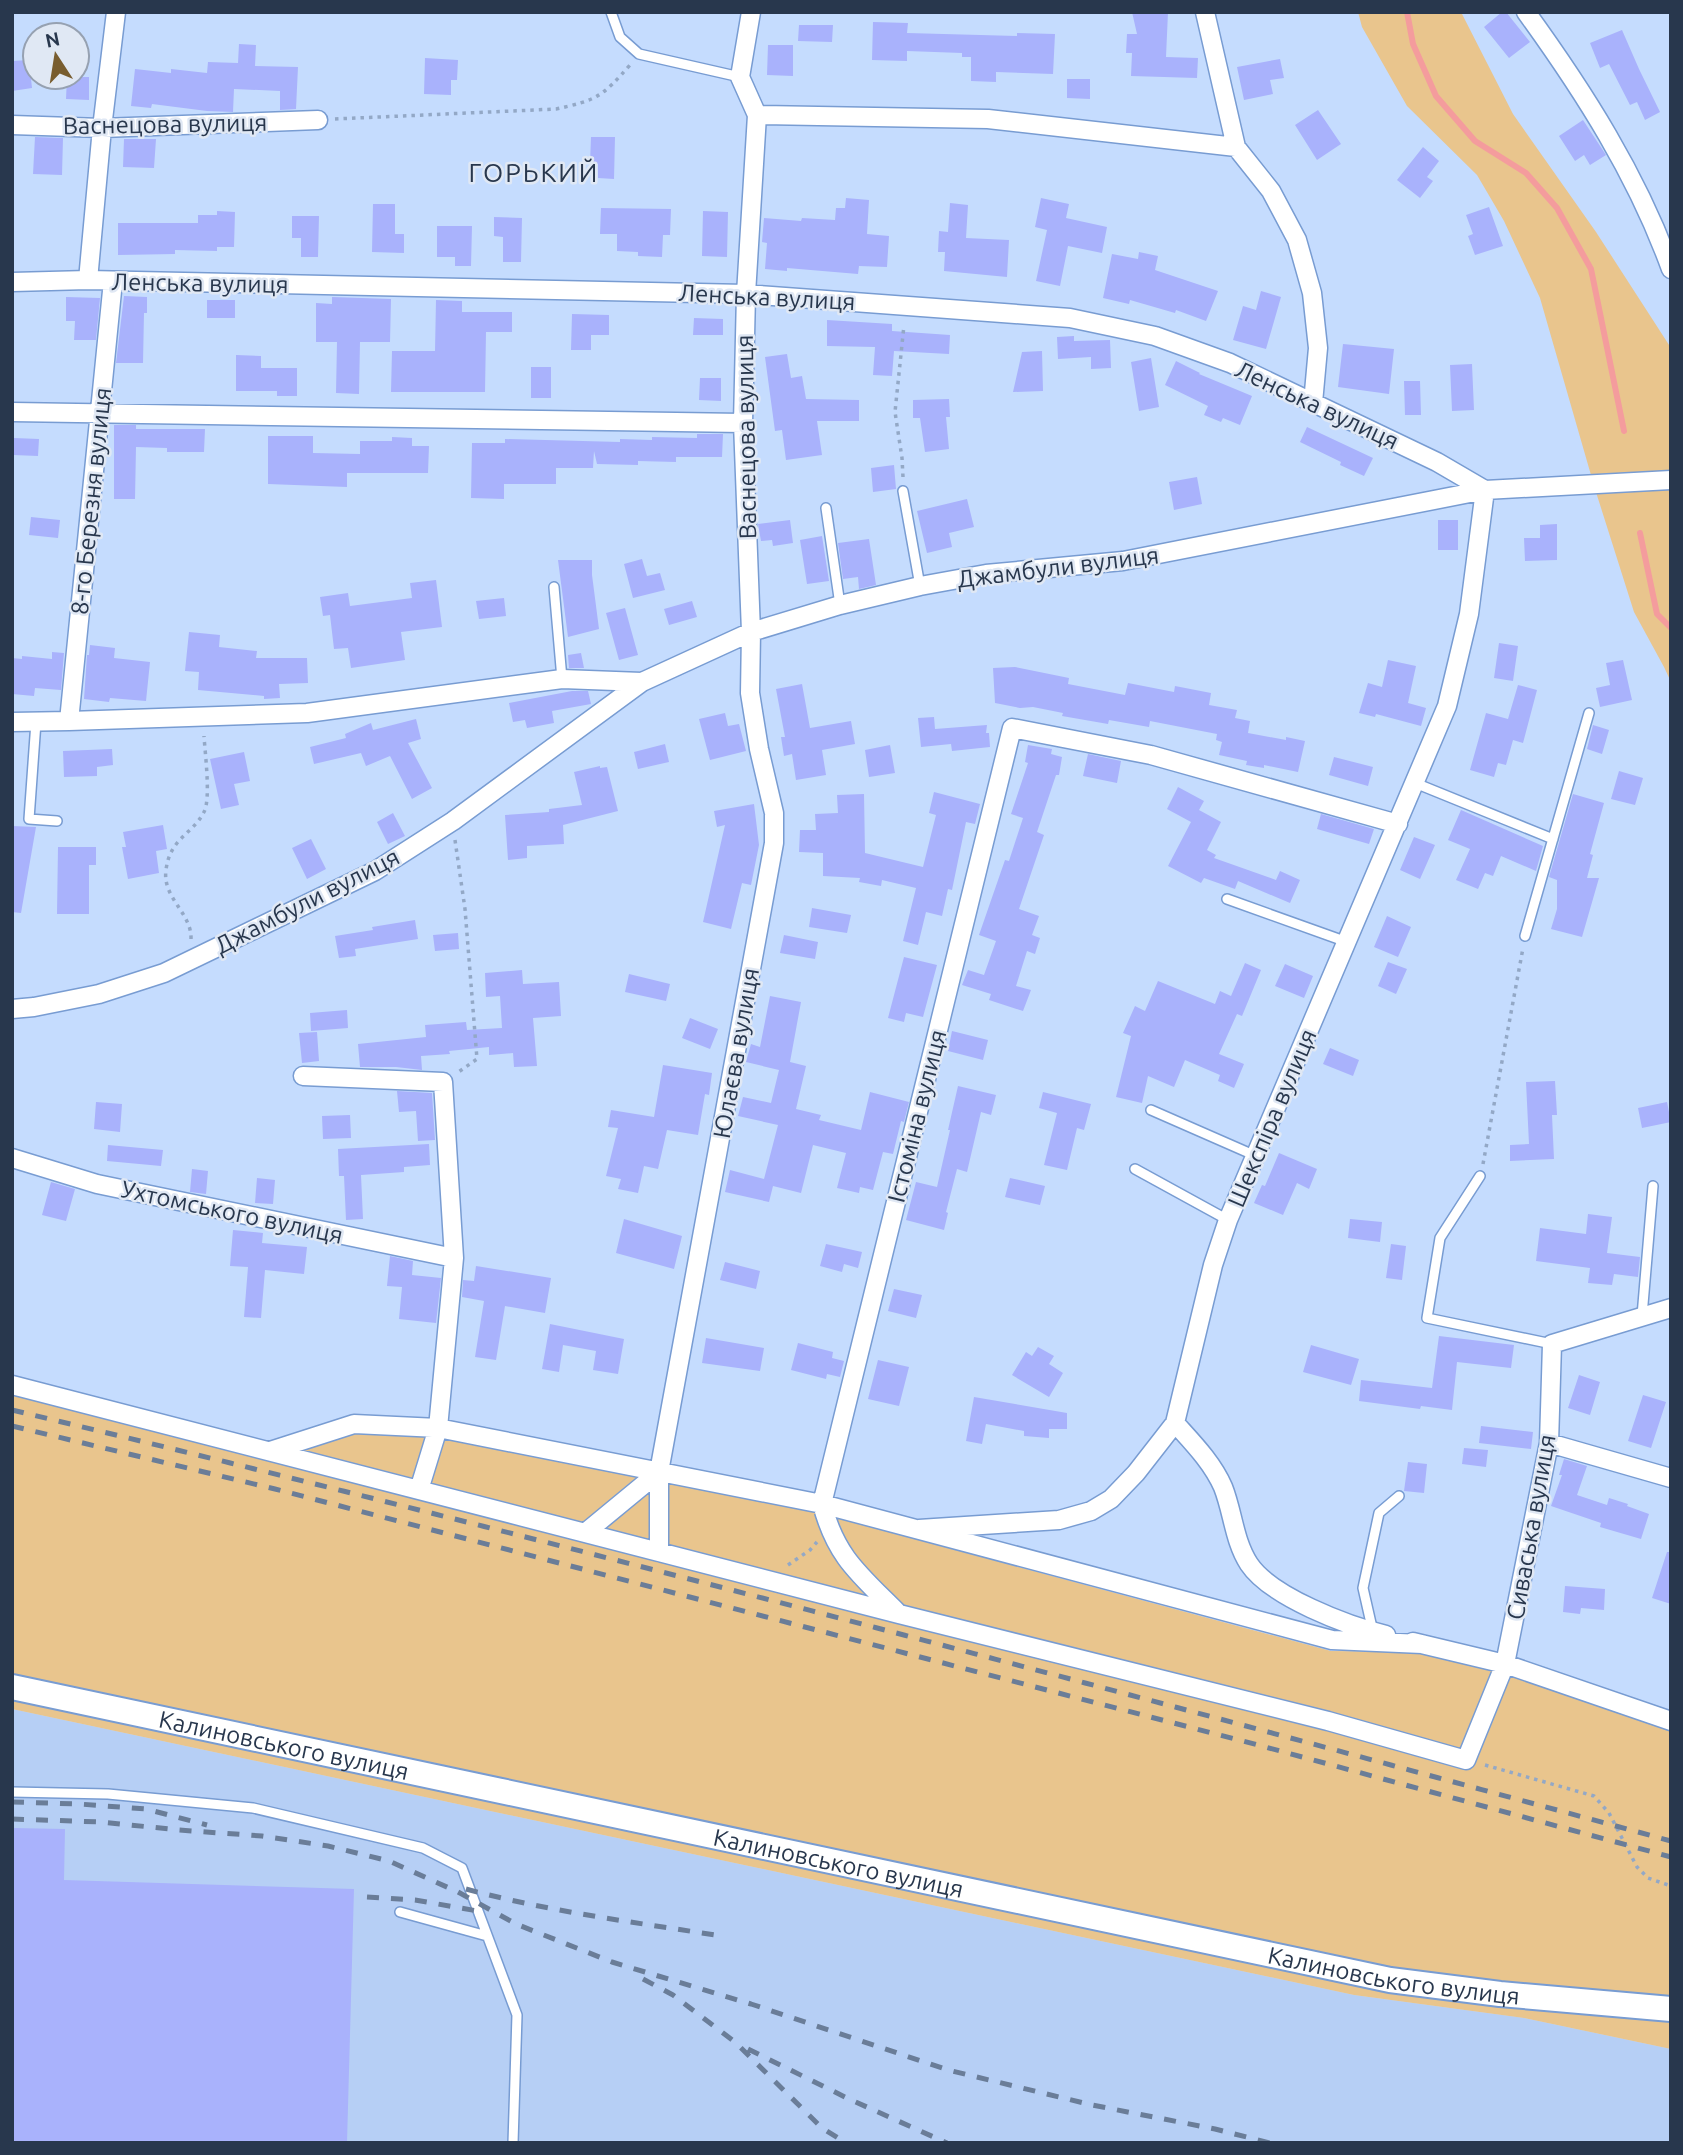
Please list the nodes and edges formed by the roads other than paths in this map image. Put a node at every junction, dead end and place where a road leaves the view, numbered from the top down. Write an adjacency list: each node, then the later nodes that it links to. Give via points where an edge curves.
1 (116, 12): 10 (street)
2 (611, 12): 6 (lane, via 620,37 639,54)
3 (751, 12): 6 (street)
4 (1205, 12): 11 (street)
5 (1526, 12): 12 (street, via 1601,124 1637,189)
6 (740, 77): 7 (street, Васнецова вулиця)
7 (757, 115): 11 (street, via 988,119); 16 (street, Васнецова вулиця)
8 (318, 120): 10 (street, Васнецова вулиця)
9 (12, 125): 10 (street, Васнецова вулиця)
10 (102, 128): 13 (street)
11 (1236, 147): 17 (street, via 1271,191 1305,266 1318,348)
12 (1671, 269)
13 (88, 280): 14 (street, Ленська вулиця); 15 (street, Ленська вулиця)
14 (113, 281): 16 (street, Ленська вулиця); 19 (street, 8-го Березня вулиця)
15 (12, 282)
16 (746, 294): 17 (street, Ленська вулиця, via 1070,317 1155,336 1230,363); 20 (street, Васнецова вулиця)
17 (1313, 403): 22 (street, Ленська вулиця)
18 (12, 412): 19 (street)
19 (100, 415): 20 (street); 34 (street, 8-го Березня вулиця)
20 (743, 423): 28 (street, Васнецова вулиця)
21 (1671, 480): 22 (street, Джамбули вулиця)
22 (1485, 490): 25 (street, Джамбули вулиця, via 1123,561 986,574); 35 (street, Шекспіра вулиця, via 1469,614 1454,679)
23 (903, 491): 25 (lane)
24 (826, 508): 27 (lane)
25 (920, 586): 27 (street, Джамбули вулиця)
26 (554, 587): 29 (lane)
27 (840, 605): 28 (street, Джамбули вулиця)
28 (751, 632): 30 (street, Джамбули вулиця); 60 (street, Юлаєва вулиця, via 750,693 774,813 774,843)
29 (562, 679): 30 (street, Джамбули вулиця); 34 (street, Джамбули вулиця, via 307,713)
30 (642, 682): 42 (street, Джамбули вулиця, via 453,821 375,871 164,973 99,994)
31 (1589, 713): 38 (lane)
32 (12, 722): 33 (street, Джамбули вулиця)
33 (36, 722): 34 (street, Джамбули вулиця); 36 (lane, via 29,819)
34 (69, 722)
35 (1415, 783): 37 (street, Шекспіра вулиця); 38 (lane)
36 (57, 821)
37 (1398, 824): 41 (street, Шекспіра вулиця); 64 (street, Істоміна вулиця, via 1151,755 1012,728)
38 (1553, 839): 40 (lane)
39 (1227, 899): 41 (lane)
40 (1525, 936)
41 (1347, 942): 45 (street, Шекспіра вулиця)
42 (12, 1009)
43 (303, 1076): 51 (street, via 443,1082)
44 (1151, 1110): 45 (lane)
45 (1256, 1156): 50 (street, Шекспіра вулиця)
46 (12, 1158): 51 (street, Ухтомського вулиця, via 97,1184)
47 (1135, 1169): 50 (lane)
48 (1480, 1176): 54 (lane, via 1440,1238 1427,1318)
49 (1653, 1185): 53 (lane)
50 (1228, 1220): 56 (street, Шекспіра вулиця)
51 (454, 1258): 57 (street)
52 (1671, 1308): 53 (street)
53 (1642, 1317): 54 (street)
54 (1552, 1344): 58 (street, Сиваська вулиця)
55 (12, 1385): 59 (street)
56 (1175, 1423): 65 (street, via 1136,1473 1111,1499 1091,1511 1059,1520); 69 (street, via 1205,1456 1222,1486 1248,1563 1262,1579 1325,1614)
57 (438, 1428): 59 (street, via 354,1424); 60 (street); 62 (street)
58 (1549, 1443): 61 (street); 71 (street, Сиваська вулиця)
59 (270, 1451): 62 (street)
60 (660, 1472): 64 (street); 66 (street); 67 (street, Юлаєва вулиця)
61 (1671, 1478)
62 (419, 1490): 66 (street)
63 (1399, 1496): 69 (lane, via 1379,1513 1363,1588)
64 (822, 1504): 65 (street); 68 (street, via 840,1550)
65 (919, 1529): 70 (street, via 1332,1640)
66 (585, 1533): 67 (street)
67 (659, 1552): 68 (street)
68 (899, 1614): 71 (street, Сиваська вулиця, via 1466,1760)
69 (1373, 1632): 70 (street)
70 (1422, 1644): 71 (street)
71 (1505, 1664): 73 (street)
72 (12, 1688): 77 (street, Калиновського вулиця, via 1390,1980)
73 (1671, 1721)
74 (12, 1793): 76 (lane, via 108,1794 253,1808 423,1848 462,1868)
75 (400, 1912): 76 (lane)
76 (487, 1936): 78 (lane, via 517,2015)
77 (1671, 2009)
78 (513, 2143)

